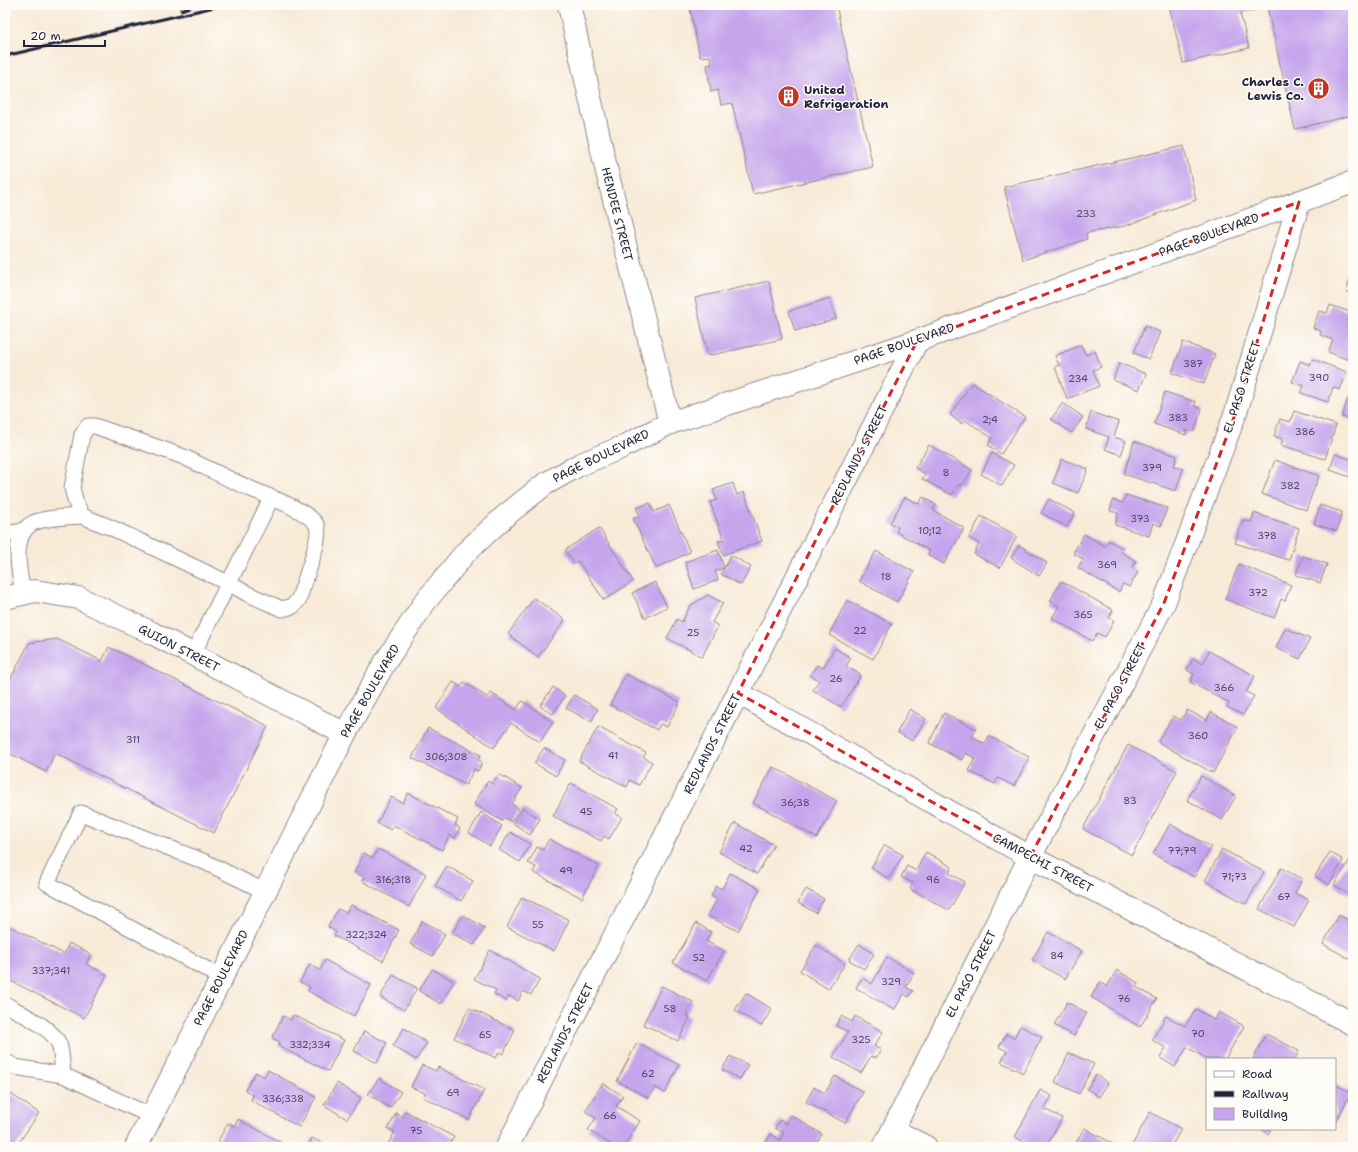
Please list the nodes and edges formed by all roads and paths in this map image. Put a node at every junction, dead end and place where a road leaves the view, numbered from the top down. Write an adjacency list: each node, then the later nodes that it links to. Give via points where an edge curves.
1 (569, 5): 5 (street, HENDEE STREET, via 606,168)
2 (1353, 182): 3 (street, PAGE BOULEVARD)
3 (1299, 202): 4 (street, PAGE BOULEVARD); 15 (street, EL PASO STREET, via 1236,412 1164,603)
4 (917, 341): 5 (street, PAGE BOULEVARD); 13 (street, REDLANDS STREET)
5 (670, 423): 14 (street, PAGE BOULEVARD, via 579,465 545,484 466,552 425,602 384,664)
6 (272, 497): 7 (lane, via 185,458 88,426 82,435 72,488); 10 (lane); 10 (lane, via 302,512 317,525 318,536 299,599 293,606 282,609)
7 (82, 516): 8 (lane, via 52,518 31,524); 10 (lane)
8 (24, 531): 9 (lane); 11 (lane, via 19,542)
9 (5, 534)
10 (228, 583): 12 (lane)
11 (14, 596): 12 (street, GUION STREET, via 35,592 78,598)
12 (193, 654): 14 (street, GUION STREET)
13 (738, 693): 15 (street, CAMPECHI STREET); 25 (street, REDLANDS STREET)
14 (344, 734): 16 (street, PAGE BOULEVARD)
15 (1030, 857): 19 (street, CAMPECHI STREET); 23 (street, EL PASO STREET)
16 (264, 891): 17 (street, PAGE BOULEVARD); 17 (lane, via 205,862 81,813 47,883)
17 (221, 977): 22 (street, PAGE BOULEVARD)
18 (5, 1004): 21 (lane, via 54,1035 59,1044)
19 (1353, 1024)
20 (5, 1061): 21 (lane, via 15,1067)
21 (63, 1075): 22 (lane)
22 (152, 1116): 24 (street, PAGE BOULEVARD)
23 (889, 1138): 26 (street)
24 (136, 1147)
25 (507, 1147)
26 (926, 1147)

